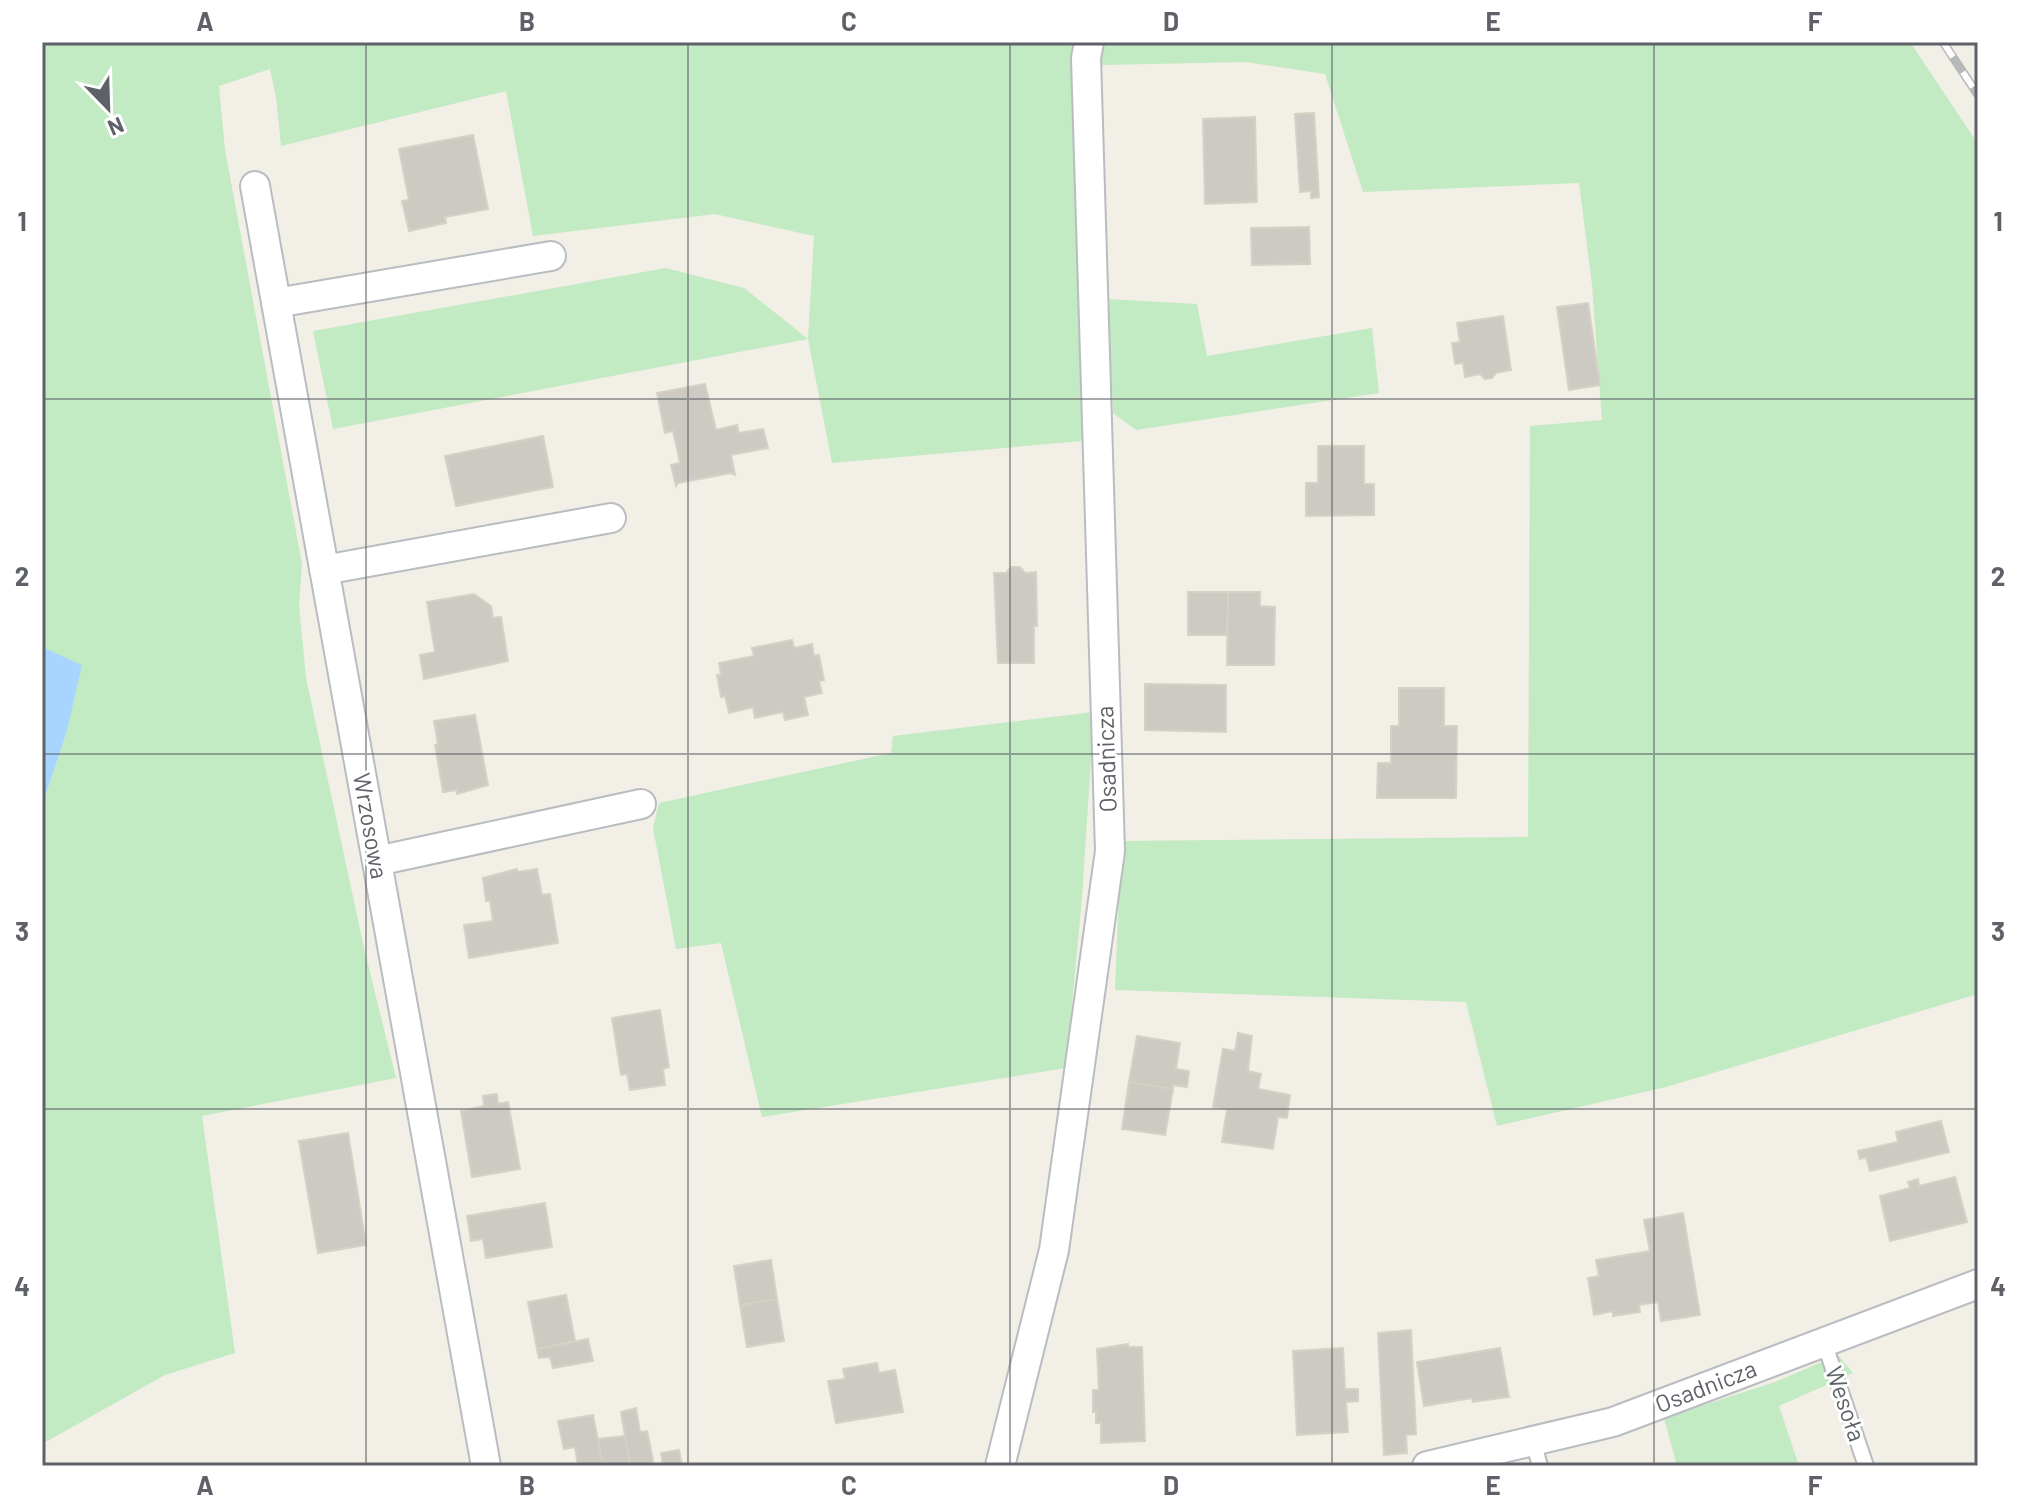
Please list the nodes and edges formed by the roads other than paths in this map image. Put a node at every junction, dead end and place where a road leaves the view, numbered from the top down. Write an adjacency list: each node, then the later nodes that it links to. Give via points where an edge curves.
1 (1089, 42): 13 (street, Osadnicza, via 1110,851 1054,1250)
2 (255, 186): 4 (street, Wrzosowa)
3 (551, 256): 4 (street)
4 (276, 303): 6 (street, Wrzosowa)
5 (611, 518): 6 (street)
6 (324, 570): 8 (street, Wrzosowa)
7 (641, 804): 8 (street)
8 (377, 861): 12 (street, Wrzosowa)
9 (1978, 1284): 10 (street, Osadnicza)
10 (1824, 1342): 11 (street, Osadnicza); 15 (lane, Wesoła)
11 (1536, 1453): 14 (street, Osadnicza)
12 (486, 1466)
13 (1000, 1466)
14 (1427, 1466)
15 (1866, 1466)

